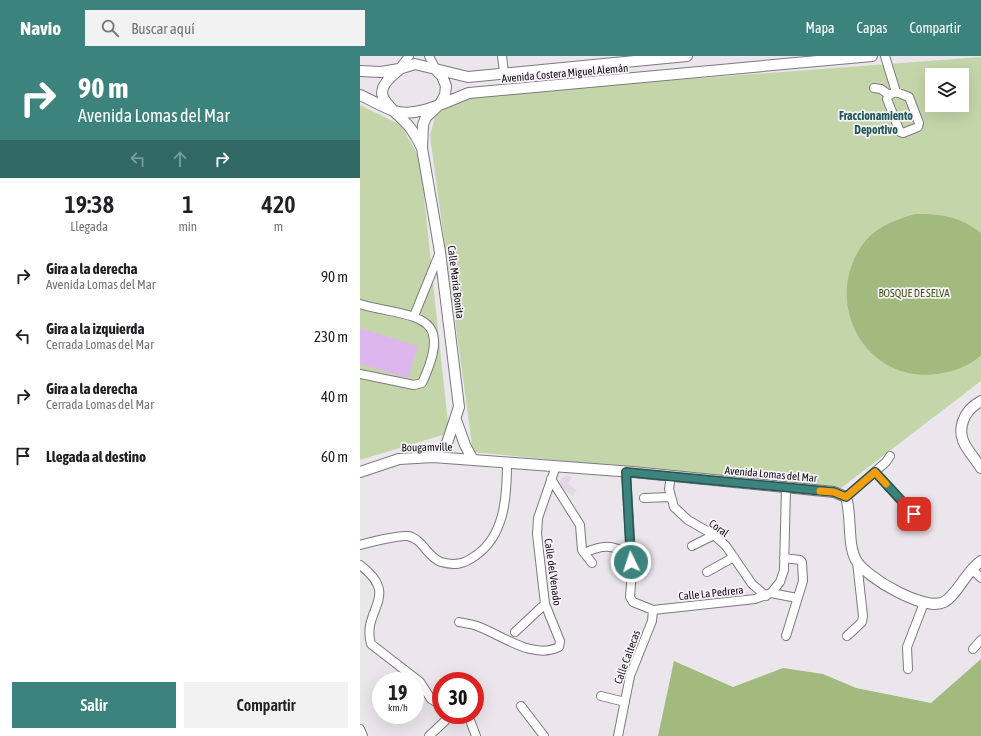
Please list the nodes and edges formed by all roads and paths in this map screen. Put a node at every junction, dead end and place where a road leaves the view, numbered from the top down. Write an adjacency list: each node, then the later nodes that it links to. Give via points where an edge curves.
1 (409, 56): 9 (street)
2 (429, 56): 10 (street)
3 (502, 56): 12 (street)
4 (687, 56): 7 (main road, Avenida Costera Miguel Alemán)
5 (872, 56): 8 (main road, Avenida Costera Miguel Alemán)
6 (885, 56): 14 (street)
7 (648, 58): 12 (main road, Avenida Costera Miguel Alemán)
8 (799, 60): 16 (main road, Avenida Costera Miguel Alemán, via 469,93)
9 (399, 69): 10 (main road, Avenida Costera Miguel Alemán, via 415,64); 11 (main road, Avenida Costera Miguel Alemán, via 381,72); 17 (main road, via 388,78 382,86 381,93)
10 (436, 70): 12 (main road, Avenida Costera Miguel Alemán, via 468,77); 16 (main road, via 446,86)
11 (360, 71)
12 (504, 73)
13 (874, 88): 14 (street)
14 (892, 94): 14 (street, via 887,100 900,132 918,127 919,123 909,97)
15 (360, 95): 17 (main road, Avenida Costera Miguel Alemán)
16 (440, 104): 17 (main road, Avenida Costera Miguel Alemán, via 424,111); 18 (main road, Calle María Bonita, via 424,121)
17 (394, 111): 18 (main road, Calle María Bonita, via 406,123)
18 (422, 148): 19 (main road, Calle María Bonita)
19 (440, 252): 21 (street); 24 (main road, Calle María Bonita, via 459,407)
20 (360, 304): 21 (street)
21 (414, 316): 22 (street, via 430,326 434,335 430,365 422,382 414,385)
22 (360, 374)
23 (981, 401): 30 (main road, via 965,414 960,434)
24 (456, 420): 26 (main road, Calle María Bonita, via 447,444); 27 (main road, Calle María Bonita)
25 (890, 456): 33 (street)
26 (433, 457): 27 (main road, Bougamville); 31 (main road, Bougamville, via 399,460)
27 (473, 460): 28 (main road, Avenida Lomas del Mar)
28 (507, 463): 29 (main road, Avenida Lomas del Mar); 42 (street, via 506,493 498,530 485,549 468,561 459,565 441,562 416,540 407,536)
29 (556, 466): 32 (main road, Avenida Lomas del Mar); 35 (street, Calle del Venado)
30 (981, 468)
31 (360, 472)
32 (626, 472): 34 (main road, Avenida Lomas del Mar); 45 (street)
33 (875, 472): 38 (street); 40 (street)
34 (671, 476): 36 (main road, Avenida Lomas del Mar); 37 (street, Coral)
35 (551, 479): 44 (street, via 580,525 580,542); 58 (street, Calle del Venado, via 537,526)
36 (786, 488): 38 (main road, Avenida Lomas del Mar, via 834,492); 47 (street)
37 (671, 497): 39 (street); 41 (street, Coral, via 679,513)
38 (846, 497): 49 (main road)
39 (644, 498)
40 (915, 516)
41 (714, 535): 43 (street); 46 (street, Coral)
42 (360, 545)
43 (692, 546)
44 (584, 553): 45 (street, via 599,547 613,546); 50 (street)
45 (630, 554): 59 (street, via 630,597 633,602)
46 (734, 557): 53 (street); 55 (street, Coral, via 752,584)
47 (784, 558): 55 (street, via 780,582); 56 (street, via 802,562 803,581)
48 (981, 561): 52 (main road)
49 (857, 562): 57 (main road, via 898,592); 63 (street, via 863,616 862,622)
50 (592, 563)
51 (360, 566): 68 (street, via 372,574 380,597 369,627 371,644 420,682)
52 (972, 569): 54 (street); 57 (main road, via 944,602)
53 (707, 572)
54 (981, 578)
55 (768, 595): 56 (street); 59 (street, Calle La Pedrera, via 702,606)
56 (797, 598): 62 (street)
57 (924, 603): 66 (street, via 907,647)
58 (545, 604): 60 (street, Calle del Venado, via 560,641 559,647 552,650 526,648 478,626); 61 (street)
59 (653, 610): 69 (street, Calle Caltecas, via 652,621 630,676)
60 (459, 622)
61 (515, 632)
62 (786, 636)
63 (847, 636)
64 (981, 640): 65 (street)
65 (972, 648)
66 (908, 669)
67 (601, 696): 69 (street)
68 (432, 700)
69 (625, 702): 78 (street, Calle Caltecas)
70 (522, 706): 77 (street)
71 (442, 724): 75 (street)
72 (471, 724): 76 (street)
73 (360, 729): 74 (street)
74 (363, 736)
75 (429, 736)
76 (476, 736)
77 (544, 736)
78 (618, 736)

